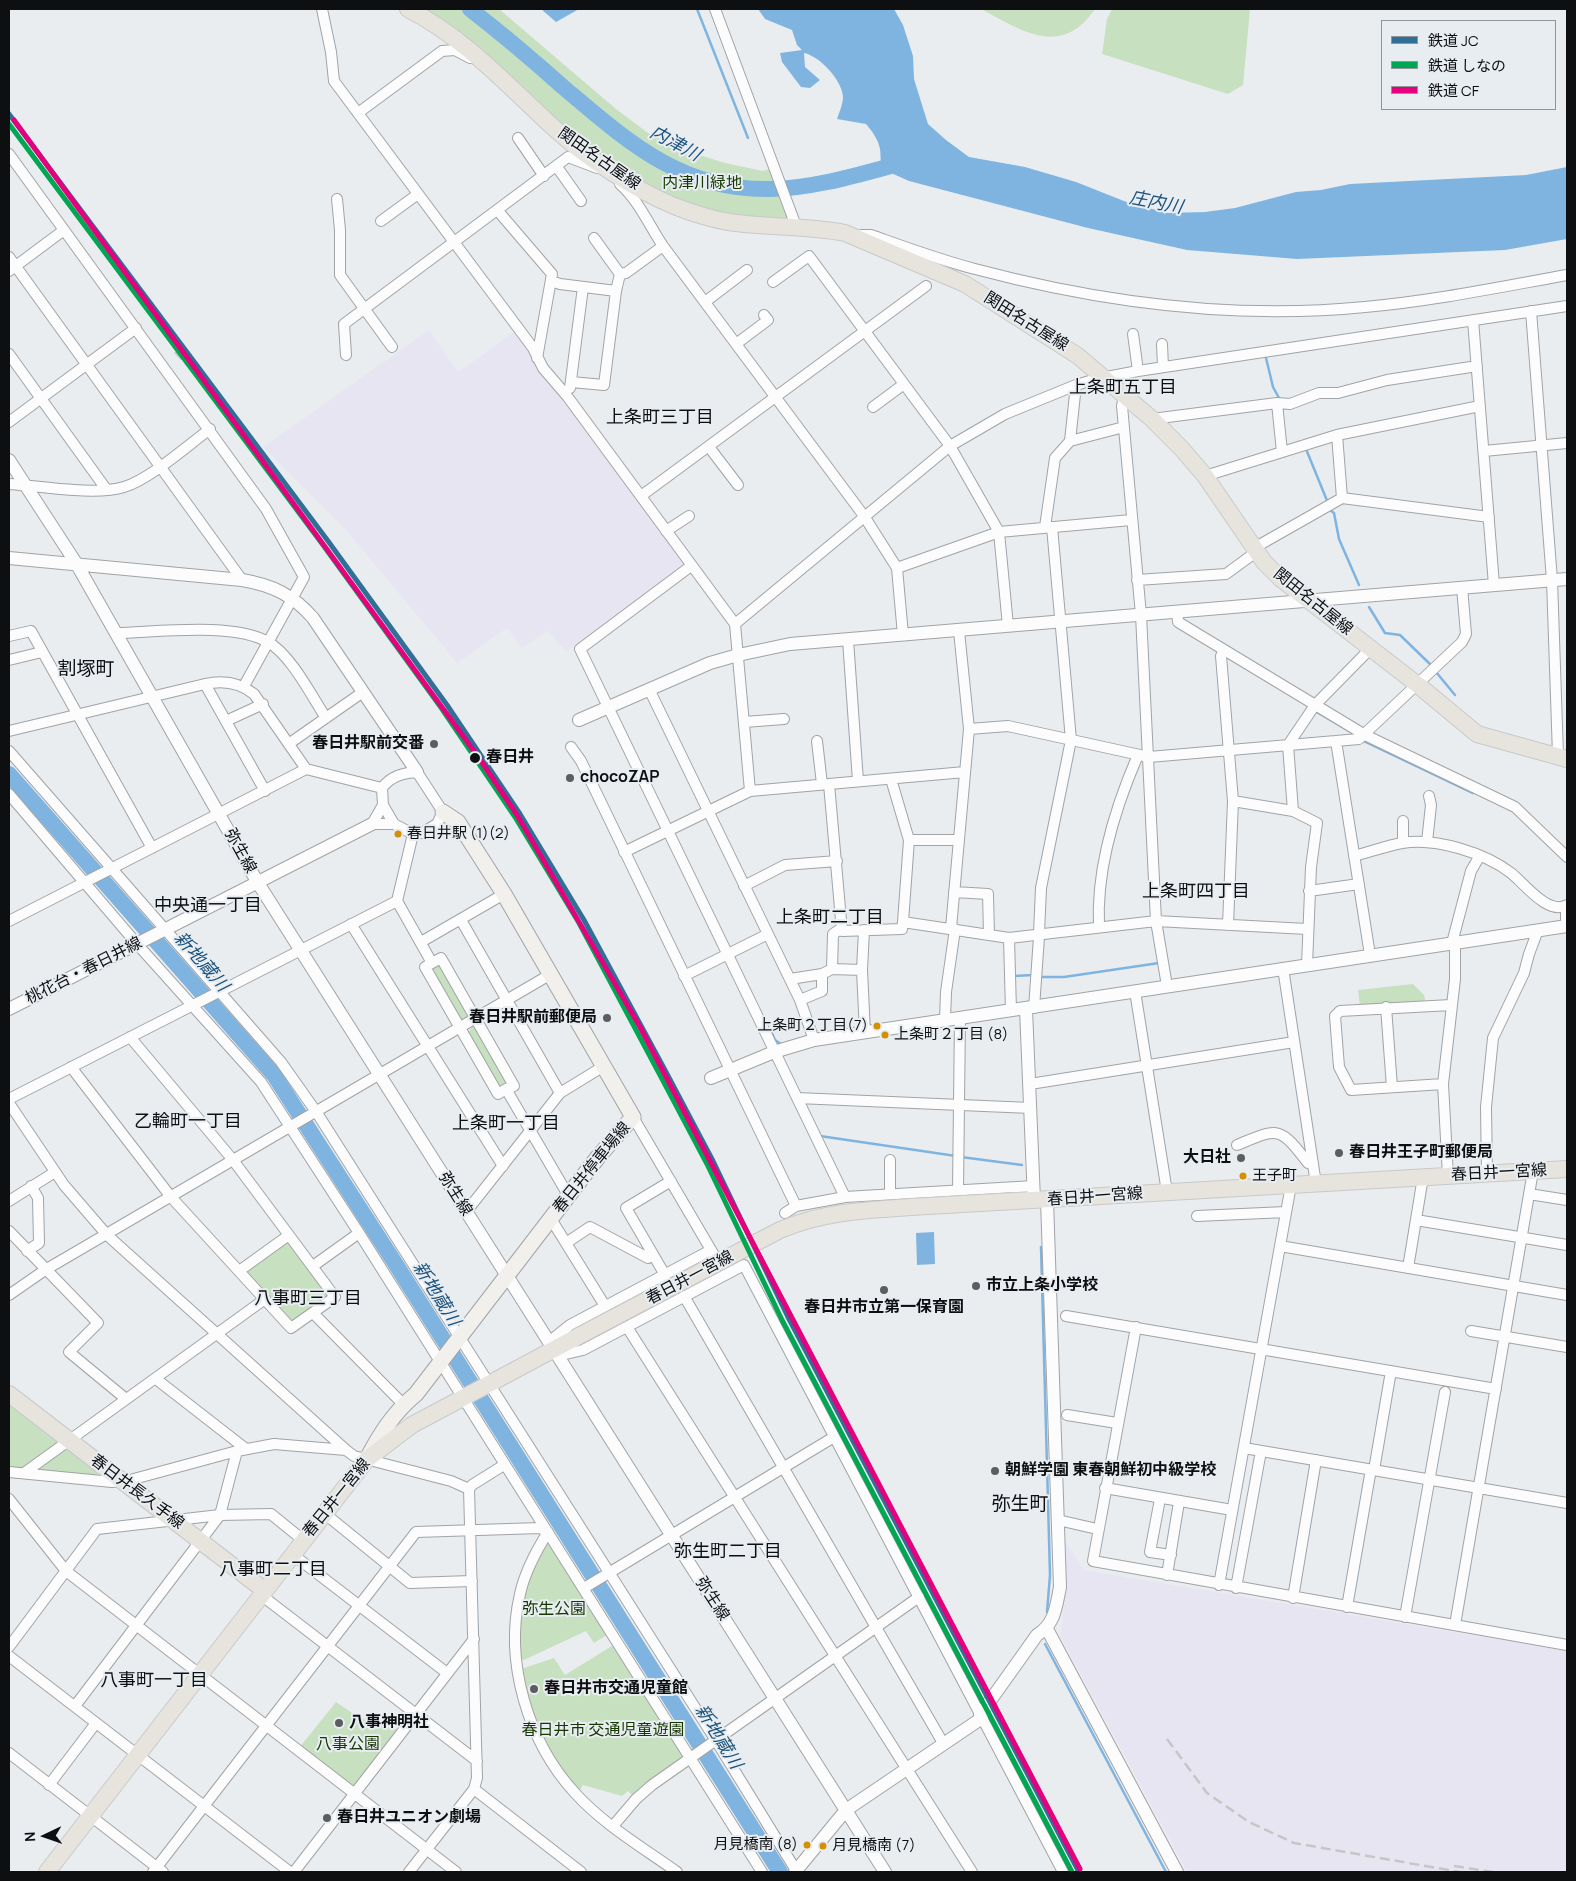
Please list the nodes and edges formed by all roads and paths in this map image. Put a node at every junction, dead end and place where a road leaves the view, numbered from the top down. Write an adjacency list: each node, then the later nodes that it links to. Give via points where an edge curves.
1 (322, 9): 5 (street, via 334,81)
2 (408, 9): 4 (main road, 関田名古屋線, via 453,36)
3 (716, 9): 16 (street)
4 (495, 72): 5 (street, via 455,50 442,51); 9 (main road, 関田名古屋線, via 555,129)
5 (358, 112): 11 (street)
6 (518, 138): 10 (street)
7 (9, 154): 17 (street)
8 (557, 167): 9 (street, via 568,157); 10 (street); 13 (street)
9 (614, 172): 16 (main road, 関田名古屋線, via 657,197 707,217 731,223); 21 (street, via 618,182 634,197)
10 (544, 176): 14 (street)
11 (418, 194): 15 (street); 20 (street)
12 (337, 199): 34 (street, via 340,275)
13 (581, 201)
14 (498, 212): 20 (street); 27 (street, via 552,274)
15 (381, 221)
16 (796, 226): 18 (main road, 関田名古屋線)
17 (64, 230): 23 (street); 38 (street)
18 (845, 233): 26 (street, via 871,235 973,269 1055,289 1154,305 1221,311 1364,308 1432,300); 51 (main road, 関田名古屋線, via 965,284 1078,356)
19 (594, 238): 25 (street)
20 (454, 244): 34 (street); 46 (street, via 533,348)
21 (663, 246): 25 (street); 32 (street)
22 (9, 257): 23 (street)
23 (12, 269): 47 (street)
24 (747, 270): 32 (street)
25 (620, 274): 31 (street)
26 (1567, 275)
27 (551, 281): 30 (street); 46 (street)
28 (773, 282): 39 (street, via 809,256)
29 (926, 286): 39 (street)
30 (583, 287): 31 (street); 52 (street)
31 (616, 291): 52 (street, via 604,385)
32 (705, 302): 41 (street)
33 (1567, 306): 35 (street)
34 (364, 310): 43 (street); 45 (street, via 344,324)
35 (1530, 311): 37 (street); 70 (street)
36 (764, 315): 41 (street, via 768,320)
37 (1473, 320): 48 (street); 49 (street)
38 (136, 328): 47 (street); 65 (street)
39 (865, 330): 53 (street); 56 (street)
40 (1133, 334): 50 (street)
41 (736, 344): 56 (street)
42 (1162, 344): 49 (street)
43 (392, 347)
44 (9, 354): 58 (street)
45 (346, 355)
46 (537, 358): 55 (street)
47 (86, 364): 58 (street); 75 (street)
48 (1476, 366): 59 (street, via 1388,380 1338,393 1319,393 1290,404); 61 (street)
49 (1163, 367): 50 (street)
50 (1138, 371): 51 (street)
51 (1106, 378): 54 (street); 57 (main road, 関田名古屋線)
52 (571, 382): 55 (street)
53 (904, 384): 60 (street); 69 (street)
54 (1076, 385): 67 (street); 69 (street, via 1005,414)
55 (567, 396): 81 (street)
56 (776, 396): 71 (street); 84 (street)
57 (1124, 396): 62 (main road, 関田名古屋線); 64 (street)
58 (41, 399): 63 (street); 80 (street)
59 (1276, 403): 62 (street); 73 (street)
60 (874, 406)
61 (1480, 406): 66 (street); 72 (street)
62 (1152, 419): 76 (main road, 関田名古屋線)
63 (9, 422)
64 (1124, 427): 67 (street); 86 (street)
65 (210, 430): 75 (street); 101 (street, via 266,509 304,577)
66 (1337, 435): 73 (street); 82 (street)
67 (1070, 441): 87 (street, via 1056,458)
68 (1567, 444): 70 (street)
69 (950, 446): 84 (street); 89 (street)
70 (1540, 446): 72 (street); 98 (street)
71 (709, 447): 79 (street); 81 (street)
72 (1484, 451): 85 (street)
73 (1282, 452): 76 (street)
74 (9, 460): 78 (street, 弥生線)
75 (160, 466): 80 (street, via 123,488); 96 (street)
76 (1205, 476): 90 (main road, 関田名古屋線)
77 (9, 484): 78 (street)
78 (25, 485): 80 (street); 92 (street, 弥生線)
79 (738, 485)
80 (106, 489)
81 (641, 496): 88 (street)
82 (1342, 498): 85 (street); 90 (street)
83 (689, 516): 88 (street)
84 (864, 516): 94 (street); 106 (street)
85 (1489, 517): 99 (street)
86 (1131, 520): 87 (street); 97 (street)
87 (1048, 527): 89 (street); 105 (street)
88 (666, 531): 93 (street)
89 (999, 532): 94 (street); 107 (street)
90 (1255, 550): 97 (street, via 1226,574); 102 (main road, 関田名古屋線, via 1281,578)
91 (9, 558): 92 (street)
92 (76, 563): 96 (street); 109 (street, 弥生線)
93 (692, 566): 106 (street); 127 (street, via 580,649)
94 (898, 568): 110 (street)
95 (1567, 579): 98 (street)
96 (242, 580): 101 (street, via 275,588)
97 (1137, 580): 104 (street)
98 (1552, 580): 99 (street); 146 (street)
99 (1494, 585): 100 (street)
100 (1462, 588): 102 (street); 120 (street, via 1466,634 1462,642)
101 (293, 598): 113 (street); 123 (street, via 313,618)
102 (1308, 600): 103 (street); 114 (main road, 関田名古屋線)
103 (1177, 611): 104 (street); 115 (street, via 1178,622)
104 (1141, 615): 105 (street); 145 (street)
105 (1061, 622): 107 (street); 137 (street)
106 (735, 624): 117 (street)
107 (1008, 626): 108 (street)
108 (959, 631): 110 (street); 134 (street)
109 (117, 633): 113 (street, via 230,630); 124 (street, 弥生線)
110 (903, 635): 112 (street)
111 (9, 636): 116 (street, via 31,631)
112 (848, 640): 117 (street, via 790,644); 151 (street)
113 (269, 642): 121 (street); 129 (street, via 288,661)
114 (1371, 648): 120 (main road, 関田名古屋線); 126 (street)
115 (1224, 650): 126 (street); 143 (street, via 1221,656)
116 (42, 652): 118 (street); 128 (street)
117 (738, 655): 122 (street, via 710,663); 133 (street)
118 (9, 660)
119 (205, 684): 121 (street, via 217,681); 124 (street); 132 (street)
120 (1418, 685): 136 (street); 146 (main road, 関田名古屋線, via 1476,734)
121 (244, 686): 125 (street)
122 (649, 689): 127 (street); 162 (street)
123 (363, 692): 129 (street); 148 (street)
124 (152, 696): 128 (street); 163 (street, 弥生線)
125 (263, 704): 132 (street); 140 (street)
126 (1315, 705): 136 (street); 141 (street)
127 (608, 707): 131 (street); 167 (street)
128 (78, 715): 135 (street); 173 (street)
129 (326, 718): 140 (street)
130 (784, 719): 133 (street)
131 (579, 720)
132 (226, 721): 154 (street)
133 (744, 722): 155 (street)
134 (969, 729): 137 (street, via 1008,726); 149 (street)
135 (9, 731)
136 (1366, 736): 139 (street); 177 (street, via 1515,807)
137 (1071, 740): 145 (street); 205 (street, via 1041,888)
138 (817, 741): 152 (street)
139 (1336, 741): 141 (street); 175 (street)
140 (290, 743): 147 (street)
141 (1288, 745): 143 (street); 160 (street)
142 (571, 747): 174 (street)
143 (1229, 750): 145 (street); 158 (street)
144 (9, 751): 179 (street)
145 (1144, 756): 191 (street); 196 (street, via 1125,785 1100,880)
146 (1563, 757)
147 (306, 769): 153 (street); 154 (street)
148 (417, 772): 153 (street, via 403,773 387,781); 161 (street)
149 (965, 772): 150 (street); 170 (street)
150 (891, 779): 151 (street); 169 (street)
151 (858, 781): 152 (street)
152 (825, 784): 155 (street); 178 (street)
153 (382, 788): 159 (street)
154 (265, 791): 163 (street)
155 (750, 791): 162 (street)
156 (9, 794): 180 (street)
157 (1429, 796): 172 (street)
158 (1233, 801): 160 (street); 194 (street)
159 (384, 805): 165 (street); 166 (street)
160 (1293, 811): 184 (street, via 1317,823)
161 (443, 812): 168 (street, via 437,824 422,833); 186 (main road, 春日井停車場線, via 458,822)
162 (709, 812): 167 (street); 183 (street)
163 (219, 814): 173 (street); 181 (street, 弥生線)
164 (1403, 821): 171 (street)
165 (372, 824): 166 (street); 181 (street, 桃花台・春日井線)
166 (394, 824): 168 (street)
167 (668, 831): 174 (street); 211 (street)
168 (413, 834): 187 (street)
169 (909, 840): 170 (street); 192 (street)
170 (959, 840): 185 (street)
171 (1403, 842): 172 (street); 175 (street)
172 (1427, 842): 176 (street, via 1454,847)
173 (152, 848): 179 (street)
174 (624, 852): 220 (street)
175 (1354, 856): 182 (street)
176 (1479, 857): 188 (street, via 1511,873 1539,899 1555,906); 209 (street, via 1471,872)
177 (1567, 857)
178 (836, 861): 183 (street, via 785,865); 197 (street)
179 (109, 870): 180 (street); 200 (street)
180 (88, 880): 190 (street); 207 (street)
181 (258, 883): 200 (street, 桃花台・春日井線); 210 (street, 弥生線)
182 (1359, 884): 184 (street); 212 (street)
183 (744, 886): 203 (street)
184 (1309, 891): 199 (street)
185 (954, 892): 198 (street); 204 (street, via 988,894)
186 (504, 894): 189 (street); 218 (main road, 春日井停車場線)
187 (397, 901): 193 (street); 208 (street)
188 (1566, 906): 195 (street)
189 (460, 920): 208 (street); 225 (street)
190 (9, 921)
191 (1156, 921): 194 (street); 196 (street); 222 (street)
192 (903, 922): 198 (street); 201 (street, via 902,929)
193 (351, 924): 210 (street); 241 (street)
194 (1228, 925): 199 (street)
195 (1566, 926): 202 (street)
196 (1100, 927): 205 (street)
197 (842, 928): 201 (street, via 842,931); 216 (street, via 833,934)
198 (953, 929): 204 (street); 235 (street)
199 (1307, 929): 214 (street)
200 (164, 930): 207 (street, 桃花台・春日井線); 224 (street)
201 (864, 930): 217 (street)
202 (1538, 930): 209 (street); 271 (street, via 1524,973 1493,1038 1486,1107)
203 (768, 934): 211 (street); 221 (street)
204 (989, 935): 206 (street)
205 (1039, 935): 206 (street); 230 (street)
206 (1009, 938): 232 (street)
207 (141, 942): 227 (street); 231 (street, 桃花台・春日井線)
208 (421, 942): 213 (street)
209 (1454, 942): 212 (street); 228 (street, via 1455,979)
210 (301, 951): 224 (street); 247 (street, 弥生線)
211 (727, 954): 220 (street); 242 (street)
212 (1370, 955): 214 (street)
213 (432, 963): 234 (street, via 441,958); 236 (street, via 425,967)
214 (1307, 965): 215 (street)
215 (1283, 968): 222 (street); 240 (street)
216 (832, 969): 217 (street); 219 (street)
217 (862, 970): 237 (street)
218 (551, 974): 225 (street); 243 (main road, 春日井停車場線)
219 (822, 974): 221 (street); 226 (street, via 822,991)
220 (684, 976): 246 (street)
221 (790, 979): 226 (street)
222 (1167, 986): 223 (street)
223 (1135, 991): 230 (street); 244 (street)
224 (217, 992): 227 (street); 259 (street, via 281,1062)
225 (508, 1000): 234 (street); 253 (street)
226 (800, 1000): 239 (street)
227 (196, 1003): 238 (street); 261 (street)
228 (1451, 1005): 229 (street); 250 (street)
229 (1386, 1007): 251 (street); 251 (street, via 1340,1010 1335,1016 1339,1066 1351,1090)
230 (1030, 1008): 232 (street); 249 (street)
231 (9, 1009)
232 (1012, 1011): 233 (street)
233 (960, 1018): 235 (street); 257 (street)
234 (476, 1019): 236 (street); 252 (street, via 514,1086)
235 (945, 1020): 237 (street)
236 (460, 1028): 241 (street); 252 (street, via 498,1094)
237 (865, 1033): 239 (street)
238 (130, 1037): 245 (street); 264 (street)
239 (814, 1040): 242 (street)
240 (1294, 1042): 244 (street); 266 (street)
241 (427, 1048): 247 (street); 267 (street)
242 (774, 1052): 246 (street); 254 (street)
243 (604, 1066): 253 (street); 260 (main road, 春日井停車場線)
244 (1146, 1066): 249 (street); 279 (street)
245 (71, 1067): 255 (street); 285 (street)
246 (730, 1070): 248 (street); 288 (street)
247 (380, 1075): 259 (street); 289 (street, 弥生線)
248 (710, 1078)
249 (1030, 1084): 258 (street)
250 (1443, 1084): 251 (street); 272 (street)
251 (1392, 1088)
252 (506, 1090): 262 (street)
253 (560, 1093): 262 (street)
254 (796, 1098): 257 (street); 284 (street)
255 (9, 1099)
256 (9, 1103): 270 (street)
257 (959, 1106): 258 (street); 278 (street)
258 (1031, 1108): 283 (street)
259 (315, 1114): 261 (street); 326 (street)
260 (638, 1115): 274 (street); 282 (main road, 春日井停車場線)
261 (293, 1126): 264 (street); 296 (street)
262 (530, 1132): 267 (street); 282 (street)
263 (1236, 1146): 266 (street, via 1270,1132 1279,1133 1308,1163)
264 (233, 1160): 285 (street); 298 (street)
265 (890, 1160): 280 (street)
266 (1313, 1162): 275 (street)
267 (503, 1166): 289 (street)
268 (1567, 1169): 269 (main road, 春日井一宮線)
269 (1533, 1171): 271 (main road, 春日井一宮線); 281 (street)
270 (55, 1172): 277 (street); 297 (street)
271 (1487, 1174): 272 (main road, 春日井一宮線)
272 (1448, 1176): 273 (main road, 春日井一宮線)
273 (1423, 1177): 275 (main road, 春日井一宮線); 294 (street)
274 (671, 1181): 303 (street); 305 (street, via 626,1208)
275 (1316, 1184): 276 (main road, 春日井一宮線)
276 (1291, 1185): 279 (main road, 春日井一宮線); 290 (street)
277 (32, 1186): 287 (street); 304 (street, via 38,1198 39,1243)
278 (958, 1190): 280 (street); 283 (street)
279 (1167, 1192): 283 (main road, 春日井一宮線)
280 (890, 1194): 284 (street)
281 (1529, 1194): 286 (street); 299 (street)
282 (568, 1195): 293 (main road, 春日井停車場線)
283 (1038, 1195): 329 (main road, 春日井一宮線, bridge, via 1015,1201 861,1210 805,1220); 369 (street)
284 (845, 1196): 288 (street)
285 (171, 1197): 297 (street); 309 (street)
286 (1567, 1200)
287 (9, 1201)
288 (796, 1206): 291 (street)
289 (466, 1212): 312 (street, 弥生線)
290 (1286, 1212): 292 (street); 302 (street)
291 (785, 1213)
292 (1197, 1216)
293 (551, 1219): 300 (street); 312 (main road, 春日井停車場線)
294 (1416, 1220): 299 (street); 307 (street)
295 (9, 1230): 304 (street)
296 (359, 1233): 306 (street); 330 (street)
297 (107, 1235): 308 (street); 324 (street)
298 (289, 1236): 306 (street); 309 (street)
299 (1522, 1238): 301 (street); 313 (street)
300 (566, 1243): 305 (street, via 590,1227 648,1258); 318 (street)
301 (1567, 1245)
302 (1280, 1246): 307 (street); 328 (street)
303 (711, 1250): 310 (street); 311 (street)
304 (27, 1251): 308 (street)
305 (654, 1255): 310 (street)
306 (313, 1266): 319 (street, via 335,1297)
307 (1408, 1268): 313 (street)
308 (45, 1270): 314 (street); 338 (street, via 98,1323 70,1352)
309 (239, 1271): 317 (street)
310 (665, 1275): 318 (street)
311 (725, 1275): 316 (street); 342 (street, via 744,1265)
312 (507, 1276): 326 (main road, 春日井停車場線); 329 (street, 弥生線)
313 (1514, 1286): 315 (street); 325 (street)
314 (9, 1295)
315 (1567, 1295)
316 (684, 1296): 321 (street); 351 (street)
317 (265, 1299): 319 (street, via 291,1328); 324 (street)
318 (605, 1306): 329 (street, via 555,1337)
319 (313, 1313): 339 (street)
320 (1066, 1316): 322 (street)
321 (627, 1327): 329 (street, via 583,1350 566,1354); 360 (street)
322 (1136, 1327): 328 (street); 341 (street)
323 (1471, 1331): 325 (street)
324 (216, 1334): 332 (street); 346 (street)
325 (1505, 1336): 327 (street); 334 (street)
326 (457, 1340): 330 (main road, 春日井停車場線); 333 (street)
327 (1567, 1347)
328 (1262, 1348): 331 (street); 344 (street)
329 (554, 1349): 333 (main road, 春日井一宮線); 373 (street, 弥生線)
330 (442, 1360): 337 (street); 339 (main road, 春日井停車場線, via 416,1394)
331 (1391, 1371): 334 (street); 352 (street)
332 (156, 1379): 338 (street); 345 (street)
333 (486, 1386): 337 (main road, 春日井一宮線); 380 (street)
334 (1496, 1389): 358 (street)
335 (1444, 1392): 355 (street)
336 (9, 1394): 343 (main road, 春日井長久手線)
337 (464, 1397): 348 (main road, 春日井一宮線, via 412,1425); 350 (street)
338 (126, 1399): 343 (street)
339 (403, 1404): 348 (main road, 春日井停車場線, via 380,1434)
340 (1068, 1415): 341 (street)
341 (1118, 1423): 357 (street)
342 (834, 1437): 351 (street); 387 (street)
343 (69, 1439): 354 (street); 356 (main road, 春日井長久手線)
344 (1244, 1448): 347 (street); 365 (street)
345 (241, 1450): 346 (street, via 280,1444); 356 (street); 367 (street)
346 (346, 1450): 348 (street)
347 (1261, 1451): 349 (street); 385 (street)
348 (367, 1459): 359 (street, via 451,1481); 366 (main road, 春日井一宮線)
349 (1316, 1460): 352 (street); 388 (street)
350 (504, 1465): 359 (street); 372 (street)
351 (783, 1468): 360 (street); 394 (street)
352 (1372, 1470): 355 (street); 390 (street)
353 (9, 1472): 354 (street)
354 (24, 1474): 356 (street)
355 (1429, 1479): 358 (street); 391 (street)
356 (122, 1481): 368 (main road, 春日井長久手線)
357 (1105, 1488): 361 (street); 370 (street)
358 (1480, 1488): 364 (street); 392 (street)
359 (469, 1489): 371 (street)
360 (736, 1498): 373 (street); 401 (street)
361 (1160, 1498): 363 (street); 377 (street, via 1150,1552)
362 (9, 1499): 379 (street)
363 (1179, 1502): 365 (street); 377 (street)
364 (1567, 1503)
365 (1232, 1510): 383 (street)
366 (324, 1513): 374 (main road, 春日井一宮線); 378 (street)
367 (220, 1515): 368 (street); 374 (street, via 271,1514); 375 (street)
368 (174, 1520): 375 (main road, 春日井長久手線); 379 (street, via 98,1529)
369 (1058, 1520): 370 (street); 395 (street, via 1060,1588)
370 (1097, 1529): 381 (street, via 1093,1561)
371 (470, 1530): 372 (street, via 540,1528); 378 (street, via 416,1532); 382 (street)
372 (548, 1532): 384 (street); 424 (street, via 527,1571 517,1608 516,1650 522,1693 551,1763 576,1794)
373 (671, 1536): 380 (street); 405 (street, 弥生線)
374 (303, 1540): 376 (main road, 春日井一宮線)
375 (202, 1541): 386 (main road, 春日井長久手線); 393 (street)
376 (292, 1554): 386 (main road, 春日井一宮線); 389 (street)
377 (1170, 1555): 381 (street)
378 (389, 1566): 382 (street, via 410,1583); 389 (street)
379 (66, 1571): 393 (street); 396 (street)
380 (606, 1574): 384 (street); 411 (street)
381 (1167, 1575): 383 (street)
382 (472, 1581): 397 (street)
383 (1219, 1585): 385 (street)
384 (586, 1587): 415 (street)
385 (1236, 1588): 388 (street)
386 (263, 1593): 399 (street); 404 (main road, 春日井一宮線)
387 (919, 1597): 394 (street); 408 (street)
388 (1293, 1598): 390 (street)
389 (360, 1605): 399 (street); 403 (street)
390 (1348, 1607): 391 (street)
391 (1405, 1617): 392 (street)
392 (1455, 1625): 398 (street)
393 (135, 1626): 404 (street); 406 (street)
394 (876, 1626): 401 (street); 412 (street)
395 (1048, 1629): 408 (street, via 1037,1635); 439 (street)
396 (13, 1632): 400 (street)
397 (474, 1639): 403 (street); 416 (street)
398 (1567, 1645)
399 (328, 1646): 407 (street); 410 (street)
400 (9, 1647)
401 (835, 1655): 405 (street); 417 (street)
402 (9, 1656): 406 (street)
403 (447, 1673): 407 (street)
404 (199, 1675): 410 (street); 414 (main road, 春日井一宮線)
405 (774, 1697): 411 (street); 422 (street, 弥生線)
406 (75, 1706): 409 (street)
407 (415, 1714): 416 (street); 420 (street)
408 (981, 1717): 412 (street); 438 (street)
409 (96, 1723): 414 (street); 418 (street)
410 (265, 1726): 420 (street); 421 (street)
411 (712, 1741): 415 (street); 435 (street)
412 (943, 1743): 417 (street)
413 (9, 1753): 418 (street)
414 (137, 1755): 421 (street); 423 (main road, 春日井一宮線)
415 (692, 1756): 424 (street, via 636,1799); 434 (street)
416 (477, 1761): 419 (street)
417 (906, 1768): 422 (street); 437 (street)
418 (49, 1785): 423 (street)
419 (474, 1790): 425 (street); 427 (street)
420 (354, 1794): 425 (street); 430 (street)
421 (204, 1806): 426 (street); 429 (street)
422 (846, 1810): 435 (street); 436 (street, 弥生線)
423 (91, 1816): 426 (street); 428 (main road, 春日井一宮線)
424 (613, 1826): 433 (street)
425 (426, 1850): 431 (street); 432 (street)
426 (158, 1871)
427 (577, 1871)
428 (48, 1872)
429 (290, 1872)
430 (294, 1872)
431 (411, 1872)
432 (456, 1872)
433 (677, 1872)
434 (762, 1872)
435 (796, 1872)
436 (885, 1872)
437 (972, 1872)
438 (1063, 1872)
439 (1177, 1872)

